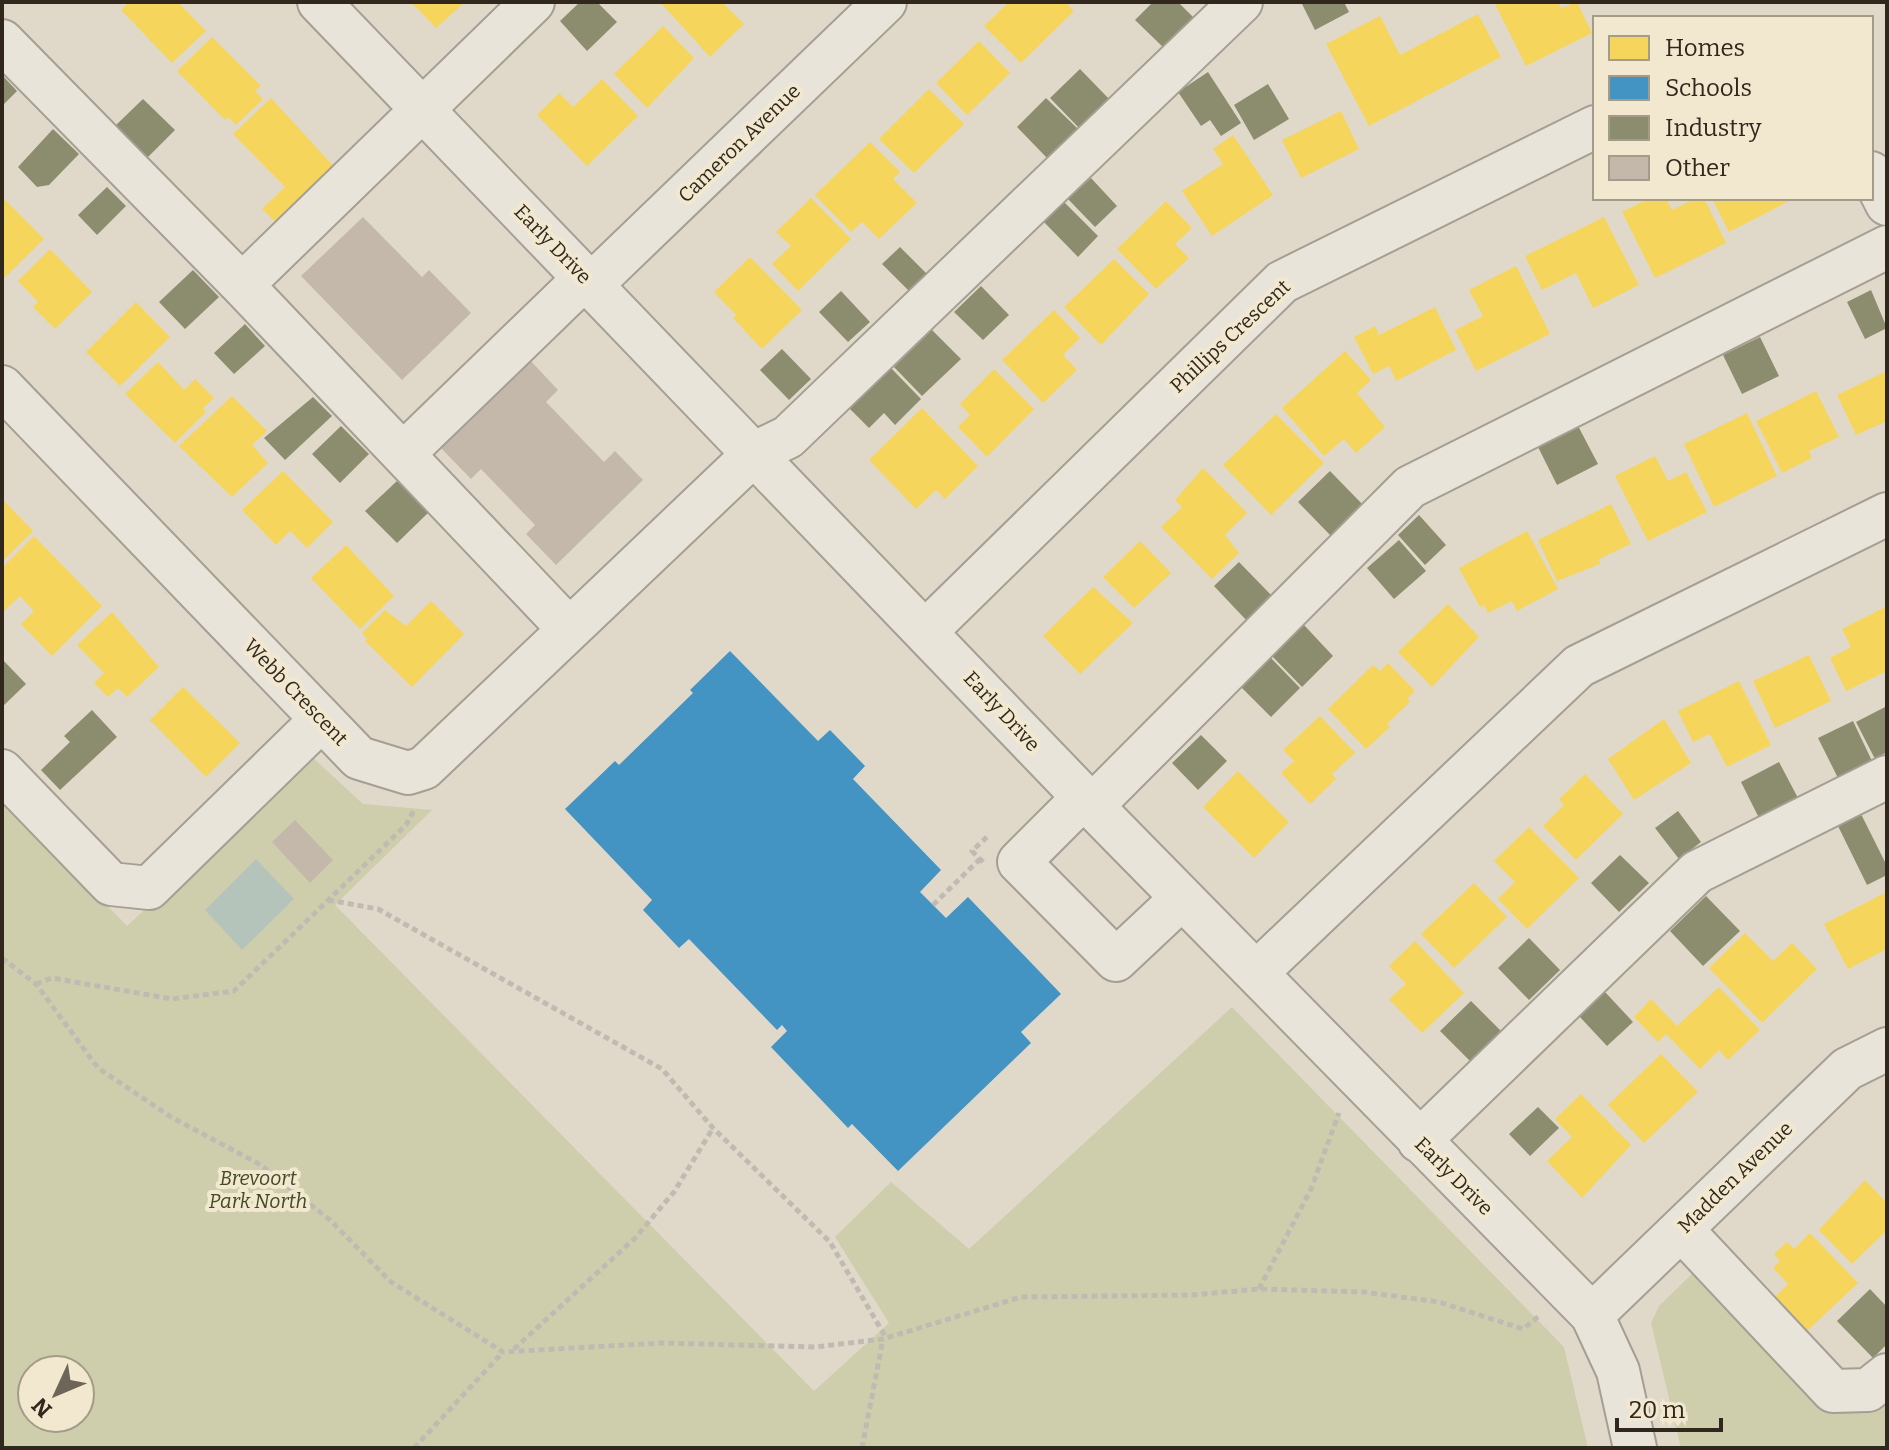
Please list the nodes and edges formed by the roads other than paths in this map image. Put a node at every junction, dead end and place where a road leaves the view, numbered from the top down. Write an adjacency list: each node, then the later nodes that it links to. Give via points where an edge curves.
1 (319, 2): 6 (street, Early Drive)
2 (533, 2): 6 (street)
3 (885, 2): 11 (street, Cameron Avenue)
4 (1241, 2): 14 (street, Webb Crescent, via 788,437)
5 (2, 41): 12 (street)
6 (421, 108): 11 (street, Early Drive); 12 (street)
7 (1593, 128): 18 (street, Phillips Crescent, via 1282,282)
8 (1873, 177): 9 (street)
9 (1887, 204)
10 (1887, 247): 22 (street, via 1410,487)
11 (589, 280): 14 (street, Early Drive); 15 (street, Cameron Avenue)
12 (242, 285): 15 (street)
13 (2, 387): 19 (street, Webb Crescent)
14 (755, 453): 17 (street, Webb Crescent); 18 (street, Early Drive)
15 (403, 454): 17 (street)
16 (1887, 514): 24 (street, via 1579,666)
17 (569, 629): 19 (street, Webb Crescent, via 424,768 408,773 359,758)
18 (926, 631): 22 (street, Early Drive)
19 (321, 720): 20 (street, via 149,888 111,884)
20 (2, 771)
21 (1887, 777): 26 (street, via 1697,872)
22 (1088, 801): 23 (street, Early Drive); 23 (street, via 1019,862 1116,960)
23 (1182, 898): 24 (street, Early Drive)
24 (1256, 973): 26 (street, Early Drive)
25 (1887, 1049): 27 (street, Madden Avenue, via 1847,1069)
26 (1419, 1141): 28 (street, Early Drive)
27 (1681, 1229): 28 (street, Madden Avenue); 29 (street, via 1833,1391 1868,1390)
28 (1592, 1315): 30 (street, Early Drive, via 1618,1371)
29 (1887, 1375)
30 (1635, 1448)

